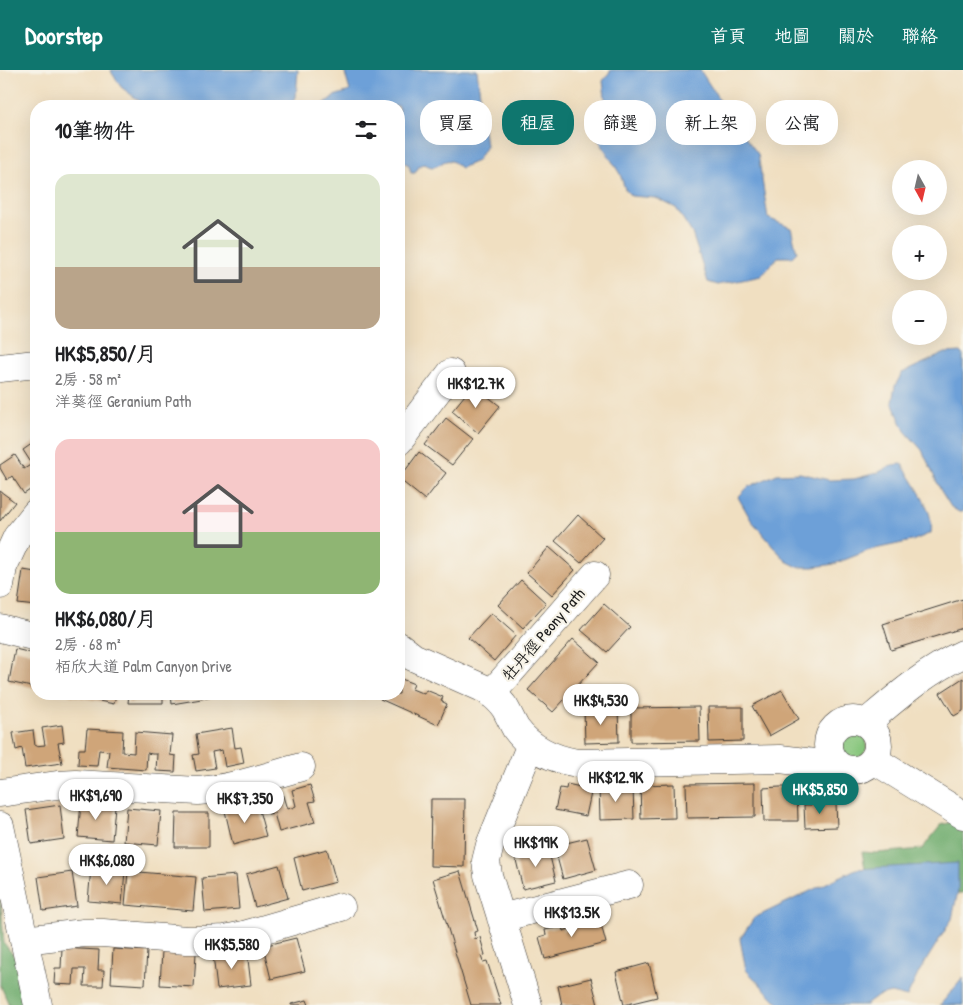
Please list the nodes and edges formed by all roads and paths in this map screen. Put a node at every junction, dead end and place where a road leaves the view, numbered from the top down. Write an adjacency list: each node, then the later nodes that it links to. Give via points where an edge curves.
1 (30, 365): 2 (street)
2 (0, 368)
3 (451, 373): 4 (street)
4 (405, 433)
5 (30, 520): 7 (street, via 17,536 3,567)
6 (595, 575): 12 (street, 牡丹徑 Peony Path)
7 (0, 585)
8 (0, 628): 9 (street)
9 (30, 636)
10 (405, 650): 12 (street)
11 (963, 654): 13 (street, via 915,682)
12 (491, 694): 15 (street, via 504,706 517,729)
13 (866, 723): 14 (street, via 859,720 842,722 834,727); 17 (street, via 877,736)
14 (827, 742): 16 (street); 18 (street, via 832,760)
15 (531, 744): 16 (street, via 547,755 576,763); 25 (street, via 487,852 486,868)
16 (780, 760): 18 (street)
17 (874, 760): 18 (street, via 857,770); 21 (street)
18 (839, 766)
19 (301, 767): 20 (street, via 217,790 76,784)
20 (0, 793)
21 (963, 815)
22 (0, 826): 26 (street)
23 (629, 885): 25 (street)
24 (341, 906): 26 (street, via 225,939 186,940 84,933)
25 (501, 918): 28 (street)
26 (24, 940): 27 (street)
27 (38, 1005)
28 (528, 1005)

